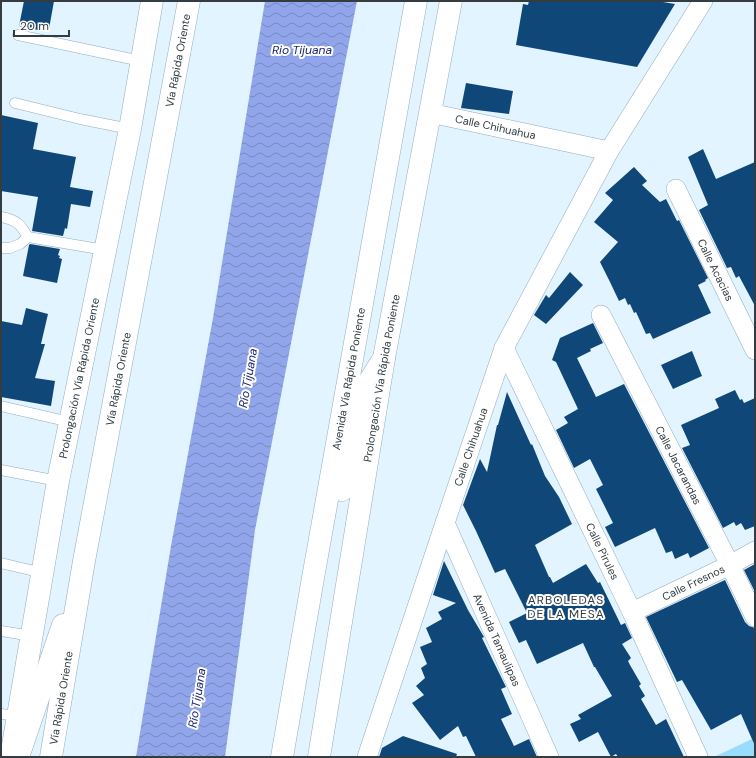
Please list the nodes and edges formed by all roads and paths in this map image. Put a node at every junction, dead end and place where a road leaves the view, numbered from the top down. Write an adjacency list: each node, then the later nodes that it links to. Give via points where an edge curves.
1 (152, 1): 7 (main road, Prolongación Vía Rápida Oriente)
2 (189, 1): 27 (main road, Vía Rápida Oriente)
3 (416, 1): 31 (main road, Avenida Vía Rápida Poniente)
4 (451, 1): 9 (main road, Prolongación Vía Rápida Poniente)
5 (703, 1): 11 (street, Calle Chihuahua)
6 (18, 35): 7 (lane)
7 (141, 61): 10 (main road, Prolongación Vía Rápida Oriente)
8 (15, 103): 10 (lane)
9 (430, 113): 11 (street, Calle Chihuahua); 20 (main road, Prolongación Vía Rápida Poniente)
10 (130, 129): 16 (main road, Prolongación Vía Rápida Oriente)
11 (608, 151): 18 (street, Calle Chihuahua)
12 (676, 189): 19 (street, Calle Acacias)
13 (1, 217): 14 (lane, via 20,225)
14 (28, 237): 15 (lane, via 20,244); 16 (lane)
15 (1, 248)
16 (105, 250): 22 (main road, Prolongación Vía Rápida Oriente)
17 (601, 315): 29 (street, Calle Jacarandas)
18 (504, 348): 25 (street, Calle Chihuahua); 32 (street, Calle Pirules)
19 (755, 350)
20 (384, 358): 31 (main road, via 369,382 324,562); 41 (main road, Prolongación Vía Rápida Poniente)
21 (1, 406): 22 (lane)
22 (70, 422): 24 (main road, Prolongación Vía Rápida Oriente)
23 (1, 470): 24 (lane)
24 (58, 481): 30 (main road, Prolongación Vía Rápida Oriente)
25 (445, 523): 42 (street, Calle Chihuahua); 43 (street, Avenida Tamaulipas)
26 (755, 551): 29 (street, Calle Fresnos)
27 (84, 561): 38 (main road); 39 (main road, Vía Rápida Oriente)
28 (1, 563): 30 (lane)
29 (730, 565): 32 (street, Calle Fresnos); 33 (street, Calle Jacarandas)
30 (43, 573): 35 (main road, Prolongación Vía Rápida Oriente)
31 (313, 578): 40 (main road, Avenida Vía Rápida Poniente)
32 (632, 612): 44 (street, Calle Pirules)
33 (755, 617)
34 (1, 630): 35 (lane)
35 (32, 636): 36 (main road, Prolongación Vía Rápida Oriente)
36 (10, 715): 37 (main road, Prolongación Vía Rápida Oriente)
37 (11, 757)
38 (18, 757)
39 (51, 757)
40 (282, 757)
41 (318, 757)
42 (367, 757)
43 (549, 757)
44 (698, 757)

